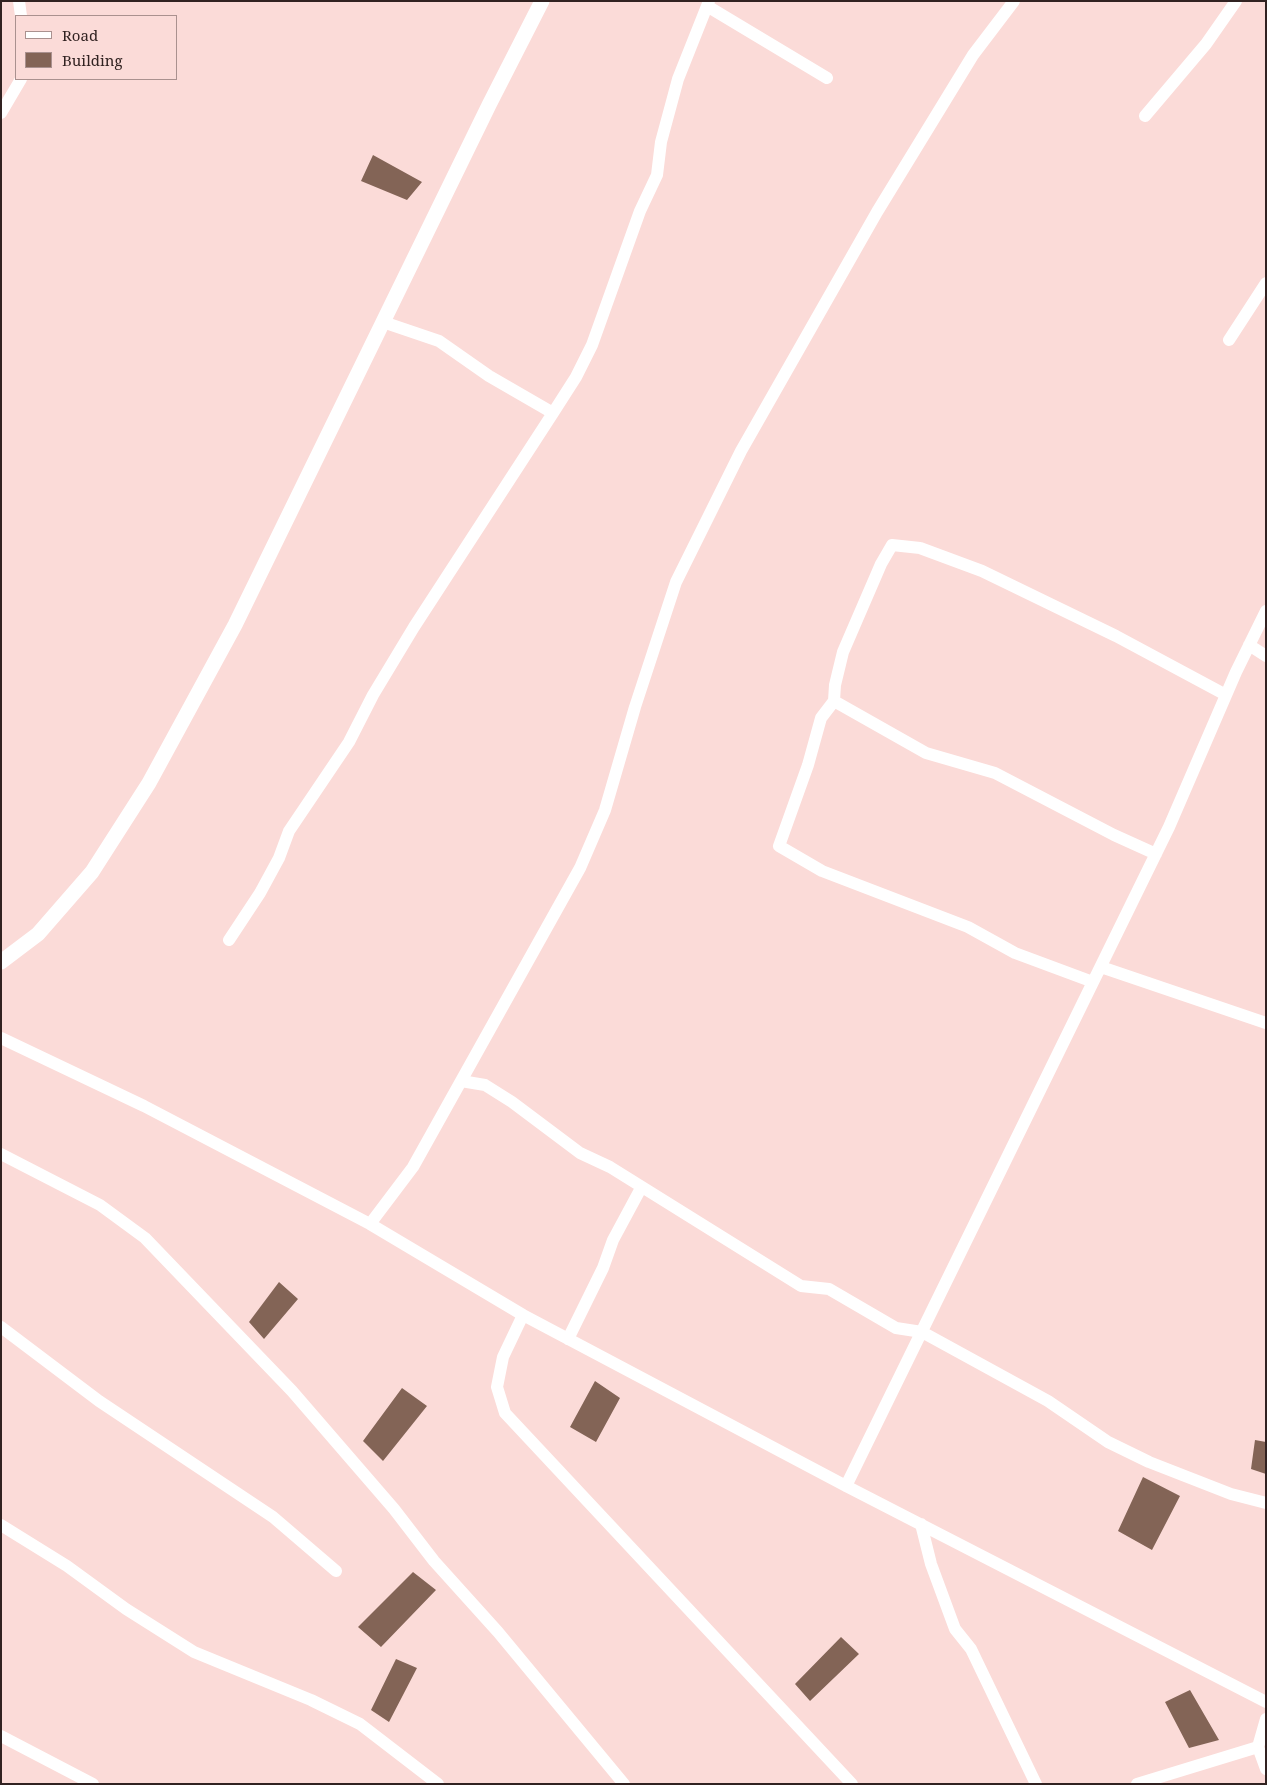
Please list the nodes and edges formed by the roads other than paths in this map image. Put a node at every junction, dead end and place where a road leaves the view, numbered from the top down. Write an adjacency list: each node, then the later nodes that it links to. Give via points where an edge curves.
1 (19, 1): 6 (street)
2 (542, 1): 12 (street)
3 (1014, 1): 27 (street, via 973,55 882,204 741,451 676,582 605,810 580,868)
4 (1236, 1): 10 (street, via 1206,44)
5 (708, 4): 7 (street); 14 (street, via 678,79 661,142 657,175 592,345)
6 (21, 15)
7 (827, 78)
8 (20, 80): 9 (street)
9 (1, 113)
10 (1145, 116)
11 (1266, 283): 13 (street)
12 (383, 322): 14 (street, via 439,341); 22 (street, via 235,625 149,783 92,872 38,934)
13 (1229, 340)
14 (553, 413): 21 (street, via 414,627 372,695 349,742 289,830 275,865)
15 (1266, 611): 16 (street)
16 (1249, 645): 17 (street); 18 (street)
17 (1266, 656)
18 (1226, 695): 19 (street, via 1116,636 982,571 920,548 892,545 843,652); 20 (street)
19 (834, 701): 20 (street, via 926,753 995,773); 24 (street, via 821,718 779,846 822,870 968,927 1015,953)
20 (1156, 854): 23 (street)
21 (229, 940)
22 (1, 962)
23 (1101, 967): 24 (street); 25 (street)
24 (1093, 982): 33 (street)
25 (1266, 1023)
26 (1, 1038): 30 (street, via 144,1106)
27 (461, 1081): 29 (street, via 486,1084 580,1153 610,1167); 30 (street, via 413,1166)
28 (1, 1154): 47 (street, via 100,1205 145,1238 292,1391)
29 (640, 1188): 33 (street, via 801,1286 829,1289 896,1328); 34 (street)
30 (370, 1224): 31 (street)
31 (523, 1315): 34 (street); 48 (street, via 503,1358 497,1387 505,1413)
32 (1, 1327): 39 (street, via 99,1401 273,1517)
33 (922, 1332): 35 (street); 36 (street, via 1048,1401 1108,1442 1193,1480)
34 (568, 1339): 35 (street)
35 (846, 1486): 37 (street)
36 (1266, 1503)
37 (921, 1524): 40 (street); 49 (street, via 931,1564 956,1629 972,1650)
38 (1, 1525): 46 (street, via 194,1652 311,1700 360,1724)
39 (336, 1571)
40 (1266, 1702)
41 (1266, 1719): 43 (street)
42 (1, 1736): 45 (street)
43 (1258, 1747): 44 (street); 50 (street)
44 (1266, 1769)
45 (93, 1784)
46 (438, 1784)
47 (624, 1784)
48 (852, 1784)
49 (1036, 1784)
50 (1137, 1784)

